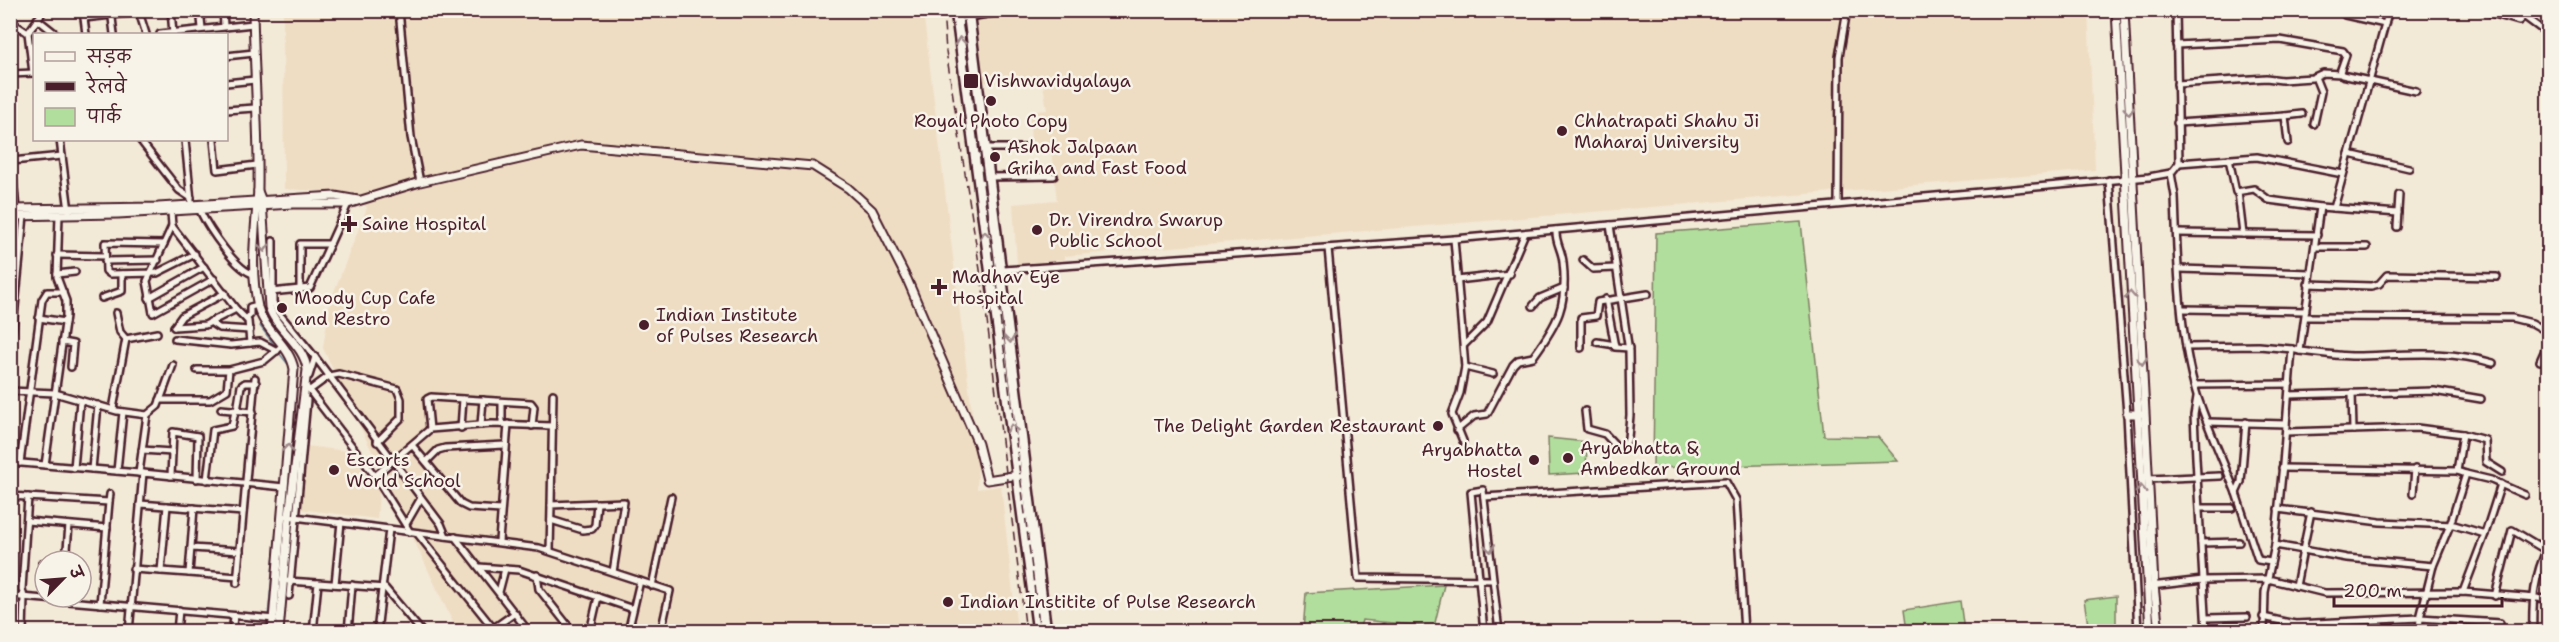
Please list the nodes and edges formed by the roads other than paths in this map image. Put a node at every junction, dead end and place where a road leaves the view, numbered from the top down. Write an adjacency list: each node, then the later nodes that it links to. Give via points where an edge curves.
1 (44, 10): 22 (street)
2 (83, 10): 20 (street)
3 (171, 10): 33 (street)
4 (200, 10): 27 (street)
5 (223, 10): 26 (street)
6 (253, 10): 24 (street)
7 (399, 10): 77 (street, via 411,137)
8 (1012, 10): 17 (street)
9 (1847, 10): 83 (street, via 1839,57)
10 (2116, 10): 75 (street)
11 (2124, 10): 74 (street, one-way to 74)
12 (2175, 10): 36 (street)
13 (2389, 10): 25 (street)
14 (2481, 10): 21 (street, via 2515,21)
15 (2530, 10): 21 (street)
16 (112, 13): 20 (street); 31 (street); 32 (street, via 141,13)
17 (968, 14): 18 (street); 61 (highway)
18 (956, 15): 118 (highway, one-way to 18)
19 (2345, 15): 25 (street)
20 (84, 18): 30 (street)
21 (2525, 18): 35 (street)
22 (37, 19): 28 (street); 29 (street)
23 (10, 21): 28 (street)
24 (253, 24): 26 (street); 37 (street)
25 (2385, 24): 45 (street)
26 (224, 26): 27 (street)
27 (201, 28): 34 (street)
28 (28, 33): 39 (street)
29 (55, 33)
30 (86, 33)
31 (114, 33)
32 (146, 33)
33 (173, 33)
34 (178, 33)
35 (2548, 34)
36 (2176, 45): 42 (street, via 2293,42 2343,51 2346,55); 47 (street)
37 (254, 53): 38 (street); 44 (street)
38 (228, 56)
39 (33, 66)
40 (33, 73): 41 (street)
41 (10, 74)
42 (2341, 74): 43 (street, via 2323,73); 45 (street)
43 (2315, 77): 47 (street); 54 (street, via 2321,92)
44 (255, 80): 46 (street); 49 (street)
45 (2370, 81): 48 (street); 63 (street)
46 (228, 83)
47 (2177, 84): 53 (street)
48 (2416, 91)
49 (255, 108): 50 (street); 68 (street)
50 (228, 110)
51 (2302, 114): 52 (street)
52 (2285, 116): 53 (street); 59 (street)
53 (2177, 123): 67 (street)
54 (2314, 124)
55 (60, 141): 64 (street)
56 (141, 141): 84 (street)
57 (185, 141): 84 (street)
58 (214, 141): 68 (street, via 217,170)
59 (2288, 142)
60 (10, 147): 66 (street)
61 (986, 148): 62 (street); 73 (highway)
62 (1025, 148)
63 (2349, 154): 69 (street); 71 (street)
64 (62, 156): 66 (street); 88 (street)
65 (2229, 159): 67 (street); 71 (street, via 2257,157); 78 (street, via 2232,184)
66 (12, 161): 87 (street)
67 (2179, 163): 70 (street)
68 (257, 165): 81 (street)
69 (2409, 168)
70 (2171, 173): 74 (street); 99 (street)
71 (2343, 174): 86 (street)
72 (1054, 176): 73 (street)
73 (989, 177): 117 (highway)
74 (2133, 177): 75 (street); 202 (street, one-way to 202)
75 (2124, 178): 76 (street); 201 (street, one-way to 75)
76 (2109, 180): 83 (street); 201 (street)
77 (420, 182): 80 (street); 237 (street, via 580,145 813,166 848,188 872,210 907,279 978,444 987,480)
78 (2238, 192): 85 (street, via 2254,189 2269,200); 100 (street)
79 (2399, 195): 90 (street)
80 (360, 200): 81 (street, via 335,196); 82 (street)
81 (259, 204): 82 (street); 84 (street); 124 (street); 133 (street, one-way to 133)
82 (348, 204): 105 (street)
83 (1838, 204): 94 (street)
84 (194, 206): 88 (street); 89 (street); 124 (street, via 240,266)
85 (2320, 207): 86 (street); 101 (street)
86 (2334, 208): 90 (street)
87 (13, 209): 88 (street)
88 (69, 212): 89 (street); 91 (street)
89 (171, 212): 95 (street)
90 (2398, 213): 96 (street)
91 (59, 215): 93 (street); 110 (street)
92 (10, 216): 93 (street)
93 (24, 216): 168 (street)
94 (1610, 225): 97 (street); 115 (street)
95 (172, 226): 104 (street); 109 (street)
96 (2397, 227)
97 (1556, 230): 98 (street); 130 (street)
98 (1526, 233): 102 (street); 125 (street)
99 (2177, 233): 100 (street); 116 (street)
100 (2243, 234): 101 (street)
101 (2316, 235): 106 (street)
102 (1454, 239): 108 (street); 128 (street)
103 (273, 241): 133 (street)
104 (164, 244): 111 (street, via 105,243); 112 (street)
105 (329, 244): 131 (street, via 310,288); 131 (street, via 300,244)
106 (2315, 247): 107 (street); 121 (street)
107 (2367, 247)
108 (1328, 248): 117 (street); 302 (street, via 1358,578)
109 (195, 254): 114 (street); 120 (street)
110 (57, 255): 111 (street); 122 (street)
111 (105, 258): 112 (street); 123 (street, via 108,274)
112 (158, 260): 120 (street)
113 (1583, 260): 115 (street, via 1593,269)
114 (204, 267): 127 (street); 138 (street)
115 (1616, 268): 136 (street)
116 (2179, 269): 121 (street); 143 (street)
117 (1001, 270): 118 (street); 355 (highway, one-way to 355)
118 (989, 271): 237 (highway, one-way to 118)
119 (75, 272): 122 (street)
120 (152, 273): 123 (street); 138 (street, via 147,281)
121 (2310, 273): 129 (street)
122 (57, 274): 132 (street)
123 (122, 274): 137 (street, via 122,291)
124 (255, 274): 140 (street)
125 (1510, 274): 128 (street); 159 (street, via 1486,325)
126 (2497, 277): 129 (street, via 2387,275 2371,286)
127 (214, 279): 134 (street); 138 (street, via 153,313)
128 (1457, 280): 159 (street)
129 (2308, 284): 145 (street)
130 (1564, 288): 141 (street, via 1543,296); 213 (street, via 1561,312 1535,354 1512,365 1487,414 1474,416)
131 (300, 291): 133 (street)
132 (63, 292): 146 (street, via 45,294); 148 (street)
133 (270, 292): 167 (street, via 276,311); 180 (street, via 271,313 305,360)
134 (225, 293): 142 (street); 149 (street, via 182,316 174,327)
135 (1648, 294): 136 (street)
136 (1622, 297): 139 (street); 163 (street)
137 (102, 298)
138 (149, 298)
139 (1606, 298): 160 (street); 162 (street, via 1596,303 1594,317 1581,317)
140 (258, 305): 147 (street, via 250,307); 164 (street)
141 (1533, 306)
142 (236, 309): 147 (street); 149 (street)
143 (2183, 309): 145 (street); 161 (street)
144 (116, 313): 153 (street, via 120,332)
145 (2306, 314): 151 (street, via 2524,320); 166 (street)
146 (39, 318): 148 (street); 182 (street)
147 (246, 319): 150 (street)
148 (65, 322): 155 (street)
149 (210, 322): 150 (street, via 219,328)
150 (250, 330): 157 (street)
151 (2548, 332)
152 (157, 333): 153 (street)
153 (126, 339): 195 (street)
154 (175, 339): 157 (street, via 231,345)
155 (62, 342): 172 (street, via 73,344); 183 (street)
156 (1597, 342): 160 (street)
157 (250, 343): 164 (street, via 264,342)
158 (2548, 344): 169 (street)
159 (1464, 345): 173 (street)
160 (1615, 345): 163 (street)
161 (2186, 347): 165 (street, via 2259,346); 179 (street)
162 (1581, 348)
163 (1629, 348): 198 (street, via 1630,415 1624,448 1618,449 1603,432 1587,429)
164 (280, 349): 175 (street, via 258,363); 247 (street, one-way to 164, via 294,369 292,359)
165 (2292, 350): 166 (street); 178 (street)
166 (2300, 351): 170 (street, via 2354,356 2444,353)
167 (315, 357): 177 (street); 180 (street)
168 (10, 358)
169 (2540, 361)
170 (2493, 363)
171 (173, 365): 190 (street)
172 (71, 367)
173 (1465, 367): 176 (street); 213 (street, via 1452,414)
174 (196, 370): 175 (street)
175 (229, 370): 190 (street, via 227,390 213,399)
176 (1493, 374)
177 (329, 376): 180 (street); 218 (street); 218 (street, via 348,376 399,391 401,418)
178 (2290, 384): 179 (street); 186 (street)
179 (2194, 385): 187 (street)
180 (307, 388): 239 (street); 269 (street)
181 (10, 391): 182 (street)
182 (28, 392): 183 (street); 225 (street)
183 (55, 393): 192 (street); 227 (street)
184 (2352, 393): 186 (street); 189 (street, via 2434,391); 214 (street)
185 (553, 394): 210 (street)
186 (2289, 394): 207 (street)
187 (2197, 396): 204 (street); 241 (street)
188 (463, 399): 191 (street); 211 (street); 212 (street, via 428,398)
189 (2481, 399)
190 (160, 400): 203 (street)
191 (483, 400): 193 (street); 208 (street)
192 (80, 401): 194 (street); 228 (street)
193 (502, 402): 206 (street); 209 (street, via 532,404)
194 (98, 405): 195 (street); 230 (street)
195 (113, 409): 199 (street)
196 (221, 409): 197 (street)
197 (236, 411): 200 (street); 200 (street, via 241,386 255,381); 244 (street, via 232,426 213,430)
198 (1585, 411)
199 (123, 412): 203 (street); 232 (street)
200 (253, 412): 245 (street)
201 (2132, 414): 202 (street); 292 (street, one-way to 201); 359 (street)
202 (2145, 414): 243 (street)
203 (147, 415): 221 (street)
204 (2208, 422): 205 (street); 248 (street)
205 (2246, 422): 207 (street); 248 (street, via 2241,482)
206 (505, 424): 208 (street); 209 (street); 220 (street)
207 (2286, 424): 215 (street)
208 (481, 425): 211 (street)
209 (532, 426): 210 (street)
210 (552, 426): 260 (street)
211 (461, 428): 212 (street)
212 (430, 429): 219 (street)
213 (1457, 430): 217 (street)
214 (2353, 430): 215 (street); 216 (street, via 2417,428)
215 (2286, 432): 229 (street)
216 (2463, 434): 233 (street); 234 (street, via 2486,440 2486,462)
217 (1463, 441)
218 (377, 442): 226 (street)
219 (412, 445): 226 (street); 266 (street, via 461,504)
220 (505, 445): 223 (street, via 445,448); 266 (street)
221 (142, 450): 222 (street); 235 (street)
222 (172, 452): 238 (street); 242 (street, via 173,432 198,436)
223 (428, 460)
224 (10, 462): 225 (street)
225 (21, 463): 227 (street)
226 (393, 463): 239 (street); 256 (street)
227 (45, 465): 228 (street)
228 (74, 468): 230 (street)
229 (2282, 468): 231 (street); 265 (street)
230 (92, 469): 232 (street)
231 (2415, 469): 233 (street); 251 (street)
232 (117, 471): 235 (street)
233 (2457, 471): 236 (street)
234 (2502, 472)
235 (141, 473): 238 (street); 259 (street)
236 (2466, 474): 246 (street); 275 (street)
237 (1018, 475): 354 (highway)
238 (171, 476): 242 (street)
239 (375, 476): 273 (street)
240 (2220, 476): 241 (street)
241 (2197, 477): 243 (street); 263 (street)
242 (197, 479): 244 (street)
243 (2148, 479): 292 (street)
244 (207, 480): 245 (street)
245 (245, 483): 247 (street); 267 (street)
246 (2500, 484): 252 (street); 279 (street)
247 (285, 487): 269 (street)
248 (2236, 493): 293 (street, via 2258,560)
249 (110, 494): 257 (street)
250 (1484, 494): 302 (street, via 1471,492); 305 (street, one-way to 305); 358 (street, via 1726,482 1736,500)
251 (2413, 494)
252 (2525, 495)
253 (10, 496): 255 (street)
254 (671, 496): 311 (street)
255 (28, 497): 257 (street); 271 (street)
256 (421, 498): 273 (street); 280 (street)
257 (109, 502): 276 (street)
258 (597, 502): 260 (street); 270 (street, via 592,529); 299 (street, via 625,503)
259 (140, 504): 261 (street); 297 (street)
260 (551, 505): 270 (street)
261 (167, 506): 262 (street); 298 (street)
262 (194, 508): 267 (street); 286 (street)
263 (2200, 508): 264 (street); 284 (street)
264 (2232, 508)
265 (2278, 509): 268 (street); 285 (street)
266 (501, 510): 282 (street)
267 (243, 512): 290 (street)
268 (2310, 512): 275 (street, via 2380,522); 289 (street)
269 (289, 516): 272 (street); 304 (street); 335 (street)
270 (551, 520): 291 (street)
271 (27, 521): 274 (street); 321 (street)
272 (341, 522): 277 (street); 309 (street)
273 (406, 524): 278 (street)
274 (69, 525): 276 (street); 288 (street)
275 (2450, 525): 279 (street); 294 (street)
276 (107, 528): 325 (street)
277 (389, 529): 278 (street); 314 (street)
278 (414, 532): 280 (street); 338 (street)
279 (2485, 534): 316 (street)
280 (447, 536): 281 (street)
281 (456, 537): 282 (street); 295 (street)
282 (499, 542): 291 (street)
283 (2239, 542): 284 (street)
284 (2201, 543): 306 (street)
285 (2275, 544): 289 (street); 293 (street)
286 (191, 548): 290 (street); 300 (street)
287 (2548, 548): 320 (street, via 2512,530); 323 (street)
288 (67, 549)
289 (2303, 550): 294 (street); 313 (street)
290 (240, 551): 300 (street, via 237,580)
291 (550, 551): 299 (street)
292 (2149, 559): 312 (street)
293 (2271, 562): 303 (street)
294 (2433, 566): 317 (street)
295 (479, 567): 296 (street); 315 (street)
296 (505, 568): 301 (street); 315 (street)
297 (134, 569): 298 (street); 326 (street)
298 (161, 571): 300 (street)
299 (613, 572): 307 (street)
300 (189, 573)
301 (537, 575): 322 (street); 350 (street, via 539,589)
302 (1479, 579): 305 (street); 356 (street)
303 (2268, 579): 306 (street); 313 (street); 332 (street)
304 (287, 580): 308 (street); 319 (street); 335 (street)
305 (1493, 580): 357 (street)
306 (2203, 580): 312 (street); 333 (street)
307 (640, 581): 311 (street); 327 (street)
308 (318, 583): 309 (street); 345 (street)
309 (335, 584): 310 (street)
310 (352, 585): 314 (street); 346 (street)
311 (652, 586): 353 (street, via 670,591)
312 (2150, 586): 360 (street); 361 (street)
313 (2296, 586): 317 (street, via 2337,594)
314 (381, 587): 347 (street); 348 (street, via 393,595)
315 (499, 592): 329 (street)
316 (2463, 592): 317 (street); 320 (street)
317 (2425, 594): 334 (street)
318 (10, 596): 321 (street)
319 (289, 596)
320 (2495, 596): 323 (street)
321 (24, 597): 325 (street); 339 (street)
322 (598, 597): 327 (street); 351 (street)
323 (2532, 598): 324 (street); 366 (street)
324 (2548, 599)
325 (100, 603): 326 (street)
326 (130, 606): 328 (street); 340 (street)
327 (633, 609): 352 (street)
328 (179, 610): 330 (street); 341 (street)
329 (514, 613): 338 (street); 349 (street)
330 (234, 617): 335 (street); 342 (street)
331 (2247, 617): 333 (street)
332 (2263, 617): 337 (street); 363 (street)
333 (2206, 618): 362 (street)
334 (2420, 618): 336 (street); 337 (street); 365 (street)
335 (276, 620): 343 (street); 344 (street)
336 (2500, 623)
337 (2295, 624): 364 (street)
338 (494, 629)
339 (23, 632)
340 (129, 632)
341 (177, 632)
342 (232, 632)
343 (272, 632)
344 (279, 632)
345 (313, 632)
346 (348, 632)
347 (377, 632)
348 (422, 632)
349 (529, 632)
350 (573, 632)
351 (590, 632)
352 (628, 632)
353 (661, 632)
354 (1038, 632)
355 (1046, 632)
356 (1484, 632)
357 (1499, 632)
358 (1744, 632)
359 (2138, 632)
360 (2150, 632)
361 (2159, 632)
362 (2206, 632)
363 (2264, 632)
364 (2294, 632)
365 (2419, 632)
366 (2533, 632)

